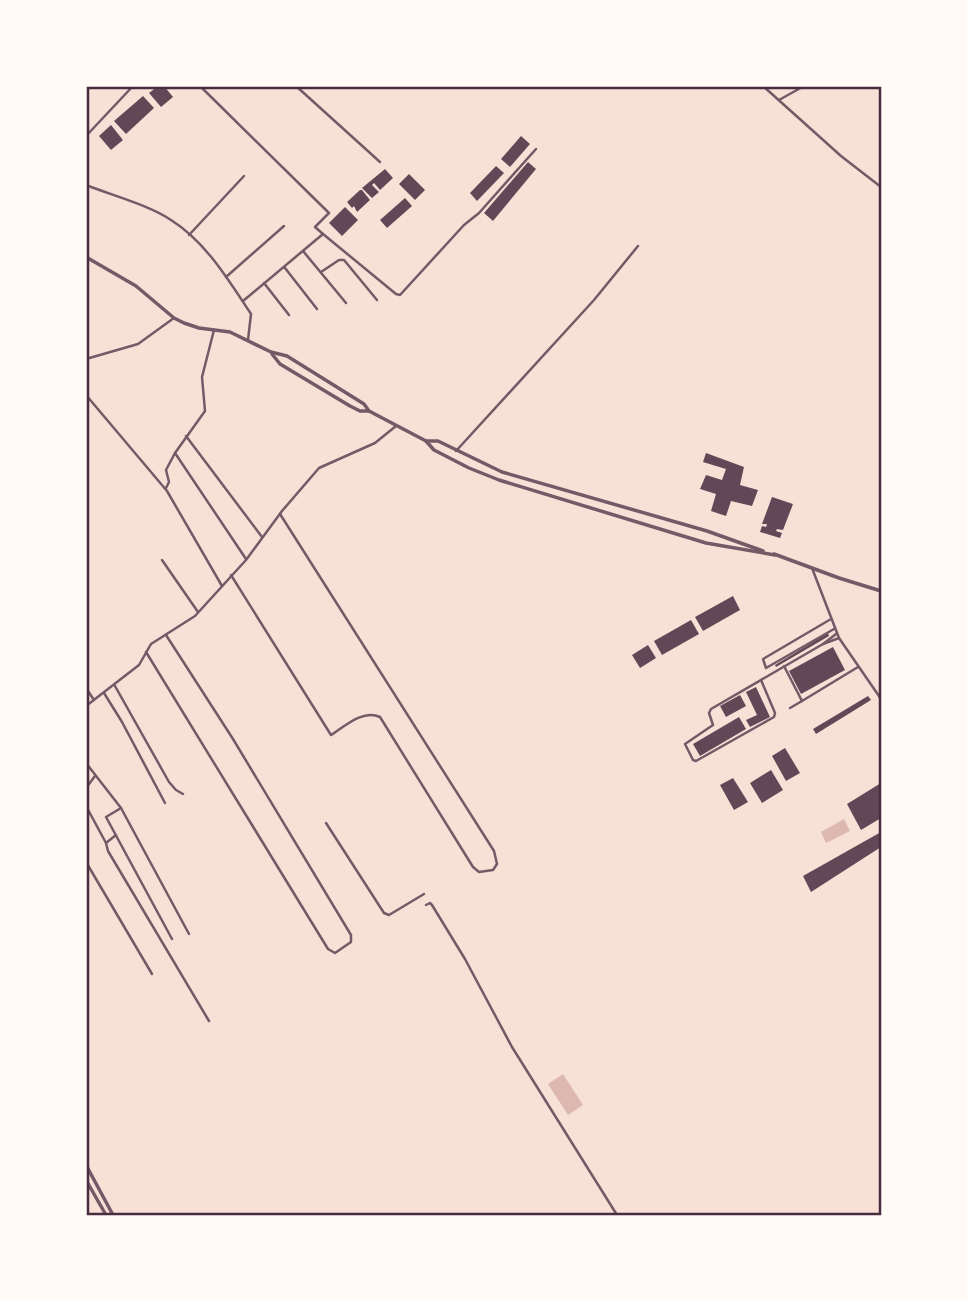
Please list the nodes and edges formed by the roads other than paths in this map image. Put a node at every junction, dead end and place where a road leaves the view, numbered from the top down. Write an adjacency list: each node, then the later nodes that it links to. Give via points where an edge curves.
1 (133, 86): 7 (street)
2 (200, 86): 14 (street, via 329,213 315,226)
3 (296, 86): 9 (street)
4 (763, 86): 6 (street)
5 (804, 86): 6 (street)
6 (779, 100): 12 (street)
7 (86, 136)
8 (536, 149): 14 (street, via 398,295)
9 (380, 162)
10 (244, 176): 15 (street)
11 (86, 185): 15 (street, via 168,218)
12 (881, 187)
13 (284, 226): 21 (street)
14 (323, 234): 17 (street)
15 (188, 235): 21 (street, via 214,259)
16 (638, 246): 38 (street)
17 (303, 250): 19 (street); 20 (street)
18 (86, 257): 28 (street, via 136,286)
19 (284, 267): 22 (street); 26 (street)
20 (321, 272): 23 (street, via 344,260); 25 (street)
21 (226, 278): 24 (street)
22 (264, 283): 24 (street); 27 (street)
23 (377, 300)
24 (243, 301): 30 (street, via 251,314)
25 (346, 303)
26 (317, 309)
27 (289, 315)
28 (174, 318): 29 (street); 32 (street, via 138,344)
29 (214, 330): 30 (street); 36 (street, via 202,377 205,411)
30 (248, 340): 31 (street)
31 (271, 352): 34 (street, via 287,356); 34 (street, via 280,363 350,406)
32 (86, 359)
33 (86, 395): 40 (street)
34 (369, 411): 35 (street)
35 (396, 426): 37 (street); 41 (street, via 375,443 319,468)
36 (186, 436): 39 (street); 42 (street)
37 (426, 441): 38 (street); 43 (street, via 434,450 499,480 706,543)
38 (456, 450): 43 (street, via 502,472)
39 (175, 453): 40 (street, via 166,470); 45 (street)
40 (166, 489): 48 (street)
41 (280, 514): 42 (street); 47 (street, via 494,851 498,864 493,870 479,872 473,867 380,718 365,715 331,735)
42 (263, 538): 45 (street)
43 (775, 555): 46 (street)
44 (162, 560): 50 (street)
45 (246, 560): 47 (street)
46 (812, 568): 49 (street); 51 (street)
47 (231, 575): 48 (street)
48 (222, 586): 50 (street)
49 (881, 591)
50 (198, 612): 53 (street)
51 (831, 619): 52 (street); 52 (street, via 763,659 766,668)
52 (835, 631): 54 (street); 55 (street)
53 (166, 635): 56 (street); 56 (street, via 351,935 351,942 335,953 328,949)
54 (839, 638): 55 (street); 58 (street)
55 (823, 644): 57 (street)
56 (146, 652): 60 (street, via 139,665)
57 (784, 666): 59 (street); 65 (street)
58 (858, 667): 63 (street); 65 (street)
59 (761, 680): 59 (street, via 709,711 713,725 685,744 693,760 774,717)
60 (115, 685): 62 (street); 71 (street, via 169,782)
61 (86, 688): 64 (street)
62 (104, 693): 64 (street); 72 (street)
63 (881, 699)
64 (94, 700): 66 (street)
65 (802, 701): 67 (street)
66 (86, 706)
67 (790, 708)
68 (86, 763): 69 (street)
69 (96, 776): 70 (street); 74 (street)
70 (86, 788)
71 (183, 794)
72 (165, 803)
73 (86, 806): 77 (street)
74 (121, 808): 76 (street, via 106,817); 81 (street)
75 (326, 823): 79 (street, via 384,914)
76 (116, 835): 77 (street); 82 (street)
77 (106, 842): 84 (street, via 128,888)
78 (86, 862): 83 (street)
79 (424, 894)
80 (428, 904): 89 (street)
81 (189, 934)
82 (172, 939)
83 (152, 974)
84 (209, 1021)
85 (86, 1166): 88 (street)
86 (86, 1180): 87 (street)
87 (106, 1215)
88 (113, 1215)
89 (617, 1215)

